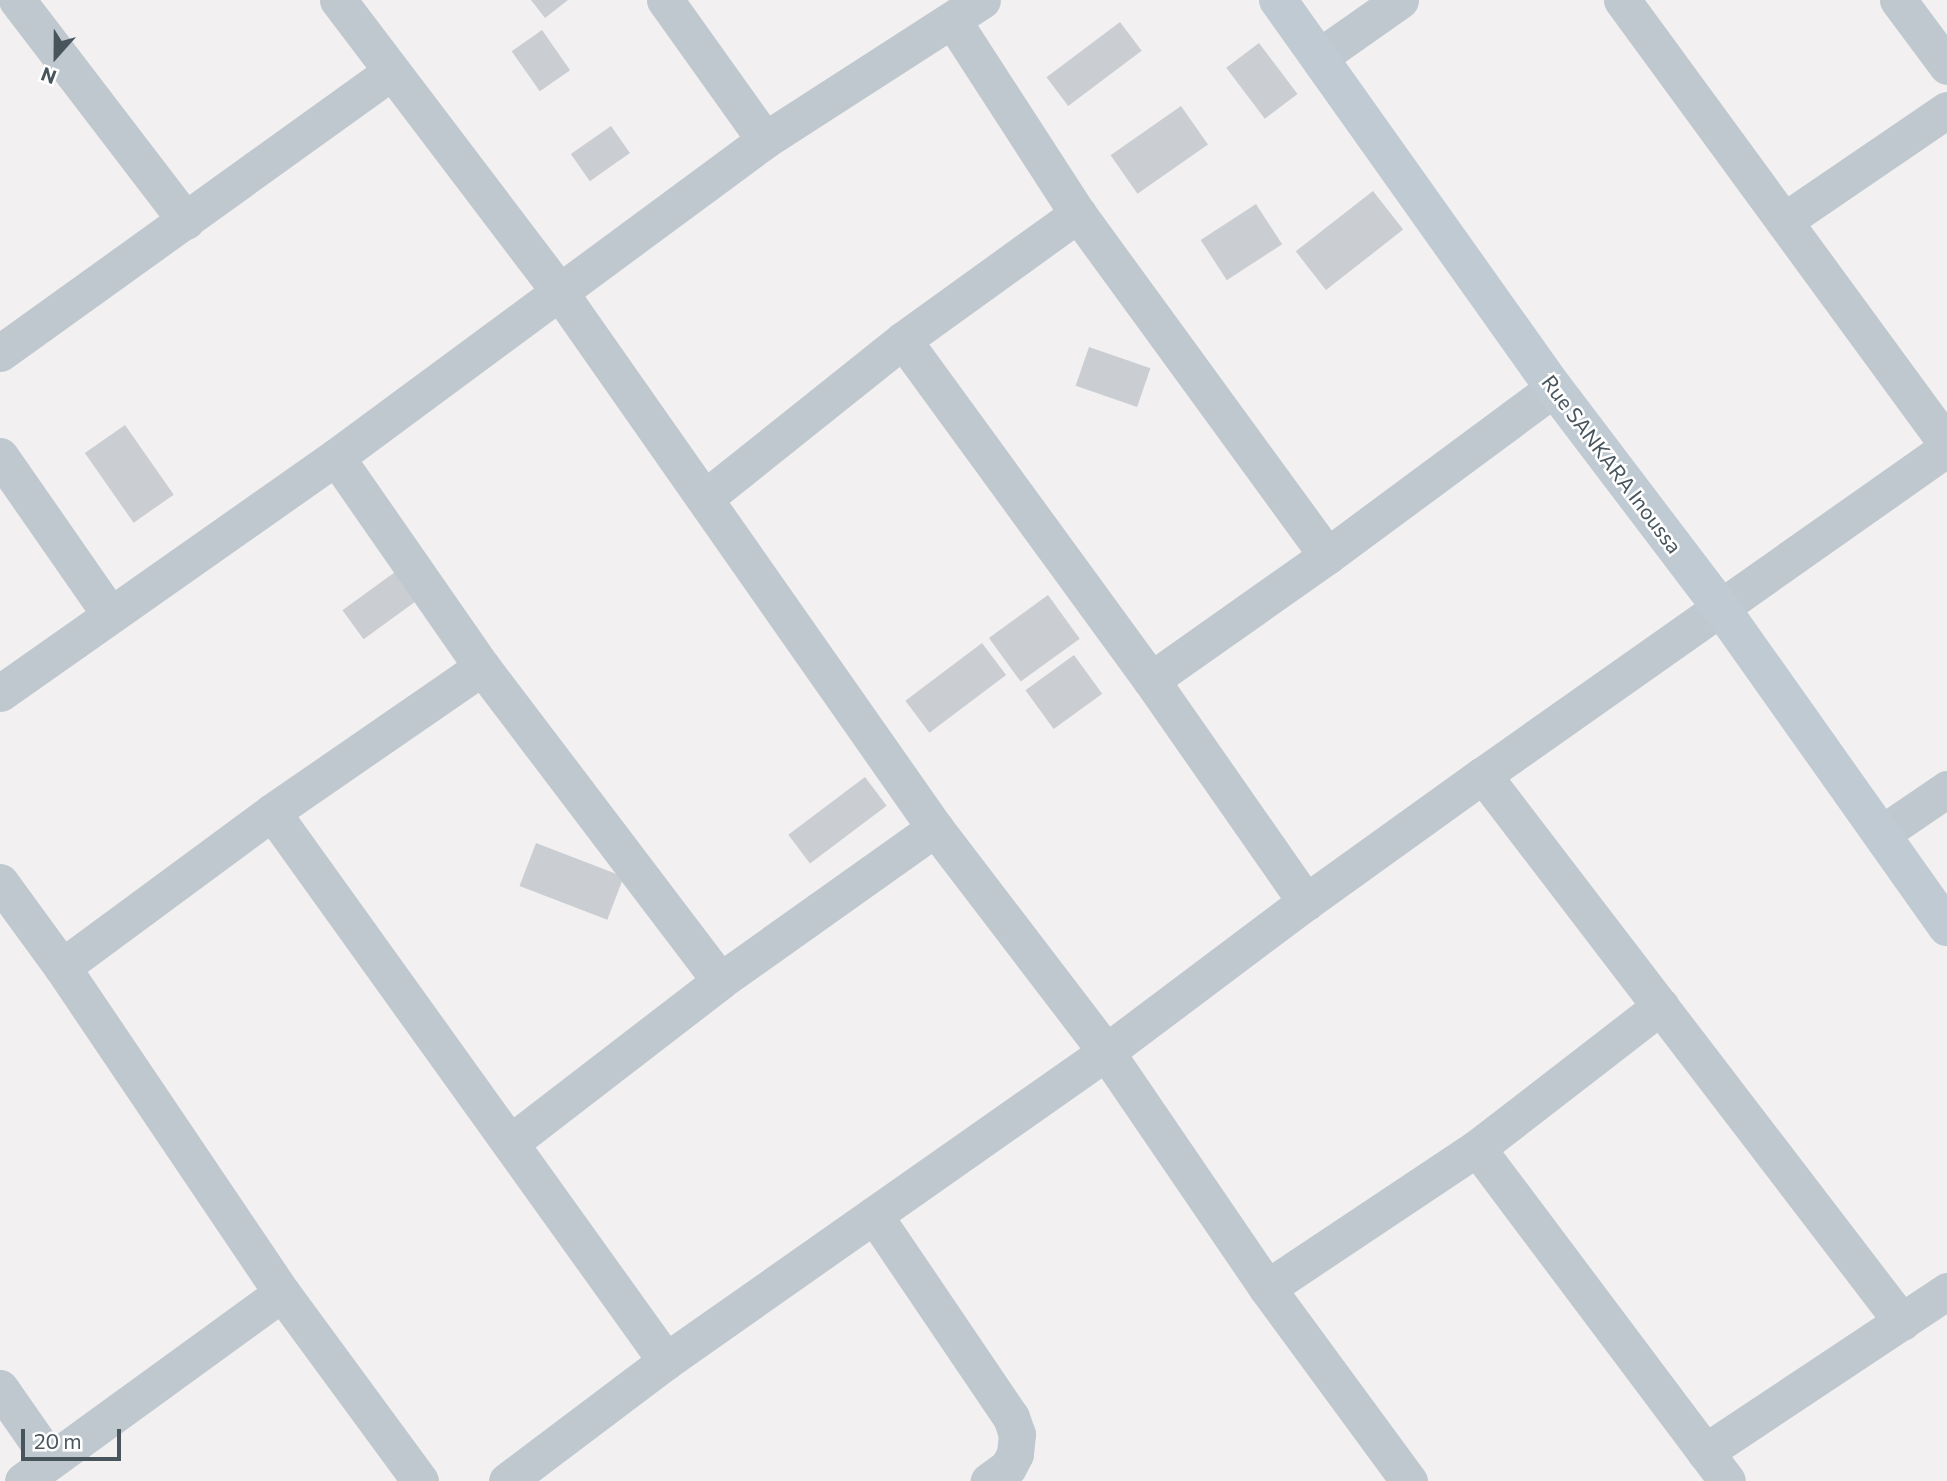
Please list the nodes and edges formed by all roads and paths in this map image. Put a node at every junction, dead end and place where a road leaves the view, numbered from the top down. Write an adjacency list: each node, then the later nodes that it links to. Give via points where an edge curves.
1 (17, 0): 17 (street)
2 (338, 0): 12 (street)
3 (665, 0): 14 (street)
4 (982, 0): 9 (street)
5 (1278, 0): 10 (street, Rue SANKARA Inoussa)
6 (1400, 0): 10 (street)
7 (1622, 0): 16 (street)
8 (1898, 0): 11 (street)
9 (953, 21): 14 (street); 15 (street)
10 (1320, 57): 21 (street, Rue SANKARA Inoussa)
11 (1947, 66)
12 (391, 72): 17 (street); 18 (street)
13 (1947, 110): 16 (street)
14 (765, 141): 18 (street)
15 (1078, 214): 19 (street); 26 (street)
16 (1784, 220): 22 (street)
17 (186, 221): 20 (street)
18 (558, 290): 24 (street); 25 (street)
19 (903, 340): 25 (street); 30 (street)
20 (0, 353)
21 (1554, 388): 26 (street); 27 (street, Rue SANKARA Inoussa)
22 (1947, 446): 27 (street)
23 (0, 456): 28 (street)
24 (336, 457): 28 (street); 29 (street)
25 (705, 498): 35 (street)
26 (1327, 556): 30 (street)
27 (1721, 608): 32 (street); 36 (street, Rue SANKARA Inoussa)
28 (110, 614): 31 (street)
29 (482, 667): 34 (street); 41 (street)
30 (1151, 680): 38 (street)
31 (0, 693)
32 (1483, 775): 38 (street); 42 (street)
33 (1947, 789): 36 (street)
34 (272, 813): 40 (street); 44 (street)
35 (935, 828): 41 (street); 43 (street)
36 (1881, 834): 39 (street, Rue SANKARA Inoussa)
37 (0, 881): 40 (street)
38 (1306, 902): 43 (street)
39 (1947, 927)
40 (62, 967): 49 (street)
41 (720, 981): 44 (street)
42 (1661, 1006): 45 (street); 50 (street)
43 (1106, 1052): 46 (street); 47 (street)
44 (510, 1143): 51 (street)
45 (1477, 1148): 47 (street); 53 (street)
46 (874, 1215): 51 (street); 57 (street, via 1011,1417 1017,1434 1015,1454 1008,1467)
47 (1267, 1288): 58 (street)
48 (1947, 1291): 50 (street)
49 (282, 1293): 54 (street); 55 (street)
50 (1902, 1322): 53 (street)
51 (666, 1361): 56 (street)
52 (0, 1388): 54 (street)
53 (1705, 1452): 59 (street)
54 (37, 1471)
55 (420, 1481)
56 (507, 1481)
57 (989, 1481)
58 (1409, 1481)
59 (1727, 1481)

